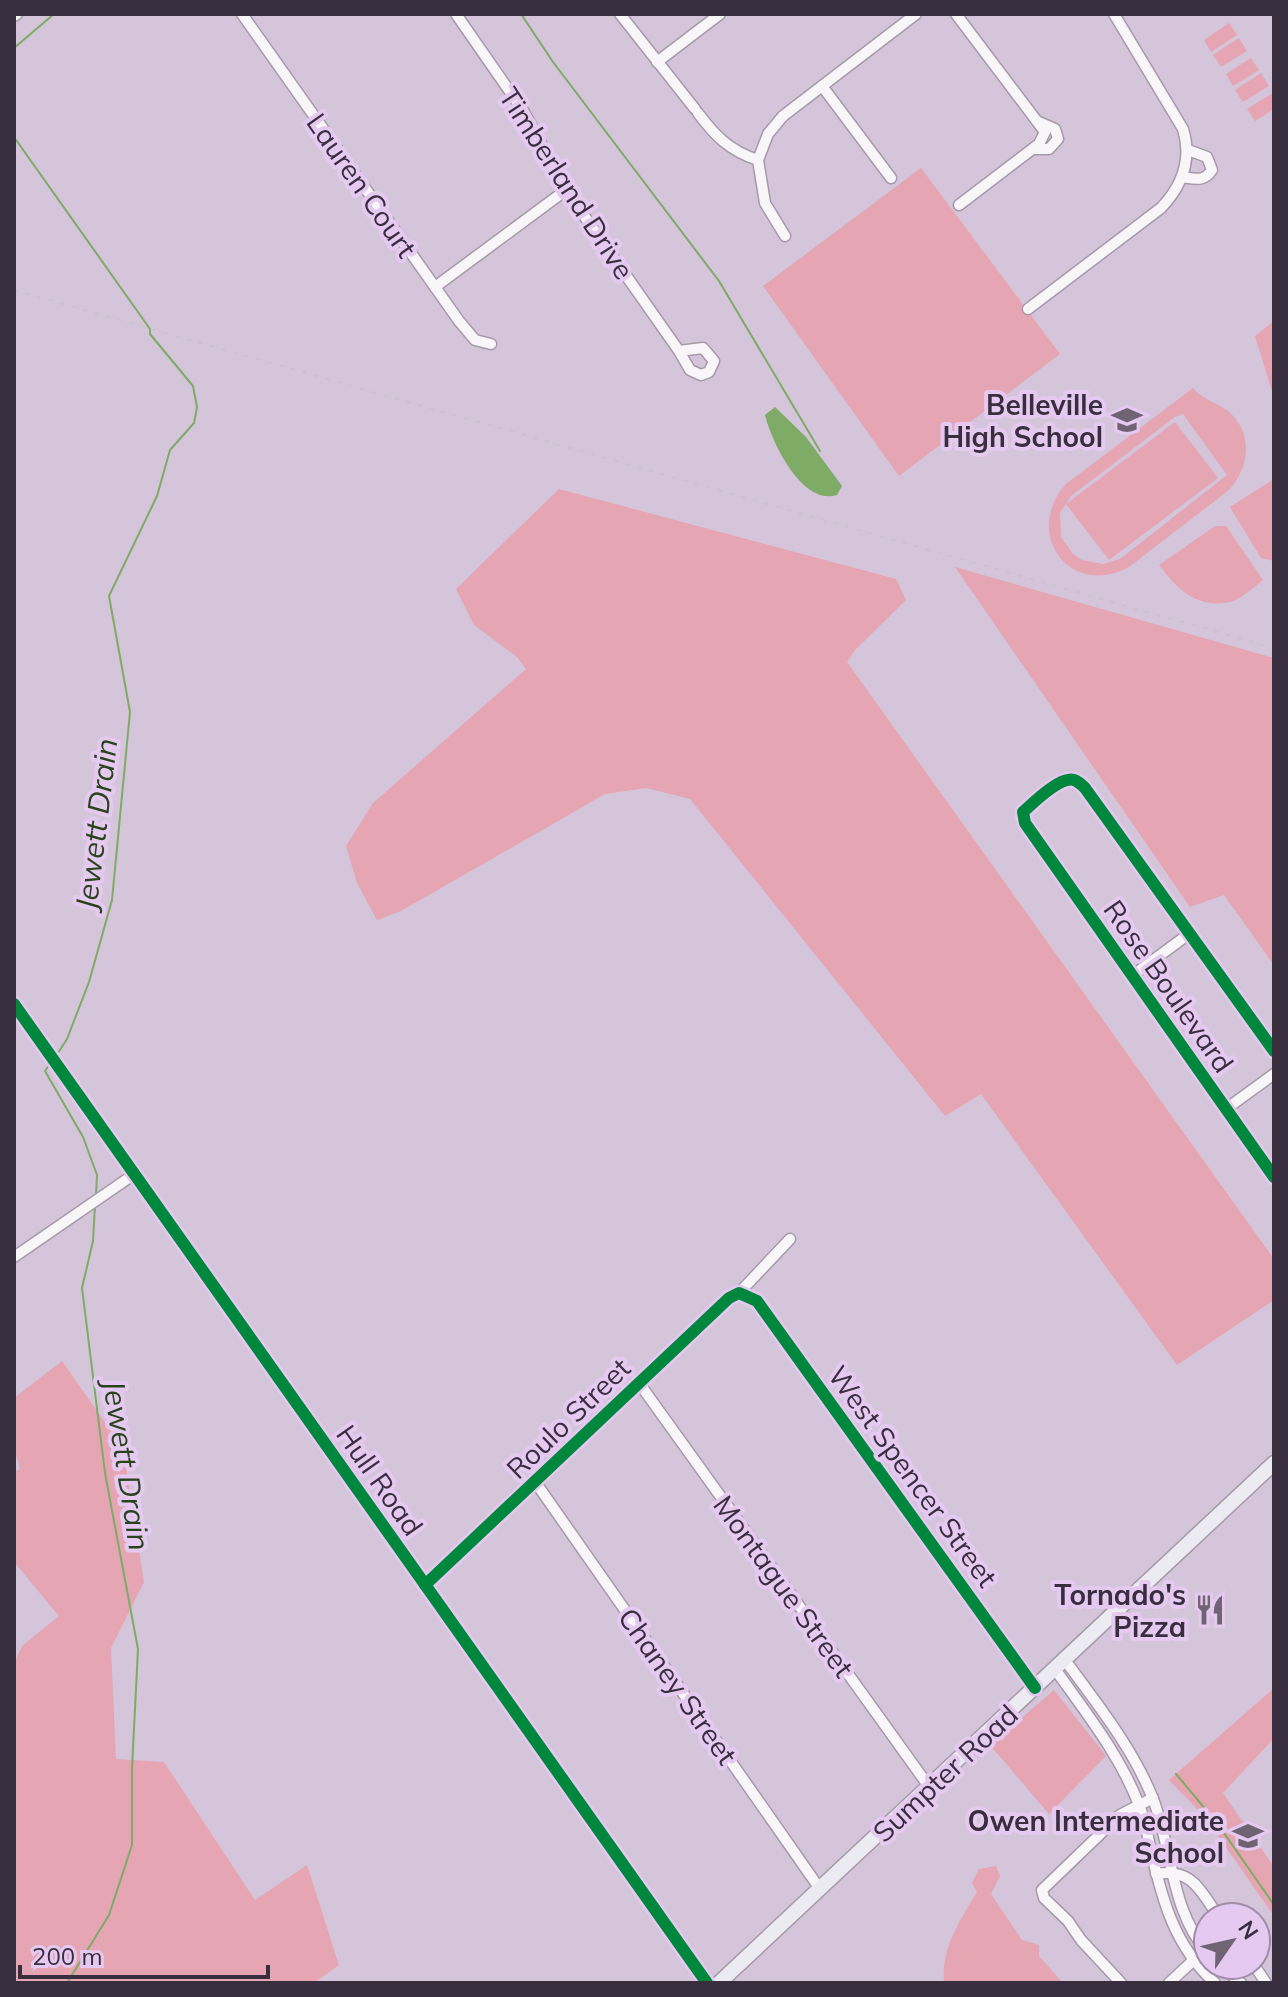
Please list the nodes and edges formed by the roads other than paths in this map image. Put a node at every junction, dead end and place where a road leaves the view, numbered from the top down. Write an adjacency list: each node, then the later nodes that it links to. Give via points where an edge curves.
1 (242, 14): 17 (street, Lauren Court)
2 (456, 14): 14 (street, Timberland Drive, via 524,112)
3 (620, 14): 8 (street)
4 (720, 14): 8 (street)
5 (916, 14): 9 (street)
6 (956, 14): 15 (street, via 1045,132 1042,142)
7 (1114, 14): 10 (street, via 1178,119)
8 (657, 62): 11 (street, via 713,132 732,150)
9 (822, 86): 11 (street, via 773,126); 13 (street)
10 (1188, 150): 12 (street); 12 (street, via 1207,157 1212,170 1201,180)
11 (758, 160): 16 (street, via 765,203)
12 (1182, 177): 18 (street, via 1161,208)
13 (891, 178)
14 (566, 190): 17 (street); 20 (street, Timberland Drive)
15 (959, 205)
16 (785, 236)
17 (435, 287): 19 (street, Lauren Court, via 475,340)
18 (1028, 309)
19 (491, 344)
20 (679, 351)
21 (1190, 933): 22 (street); 22 (street, Rose Boulevard, via 1083,786 1068,779 1057,785 1023,812 1025,823); 24 (street)
22 (1132, 976): 26 (street, Rose Boulevard)
23 (14, 1004): 27 (street, Hull Road)
24 (1274, 1051)
25 (1274, 1074): 26 (street)
26 (1226, 1109): 28 (street, Rose Boulevard)
27 (133, 1175): 30 (street); 35 (street, Hull Road)
28 (1274, 1177)
29 (790, 1239): 31 (street, Roulo Street)
30 (14, 1257)
31 (743, 1294): 32 (street, Roulo Street, via 729,1298); 37 (street, West Spencer Street, via 757,1301 786,1340)
32 (639, 1383): 34 (street, Roulo Street); 38 (street, Montague Street)
33 (1274, 1463): 36 (street, Sumpter Road)
34 (536, 1483): 35 (street, Roulo Street); 43 (street, Chaney Street)
35 (425, 1585): 48 (street, Hull Road)
36 (1060, 1665): 37 (street, Sumpter Road); 39 (street, via 1127,1747); 40 (street)
37 (1035, 1688): 38 (street, Sumpter Road)
38 (930, 1788): 43 (street, Sumpter Road)
39 (1153, 1798): 40 (street); 41 (street)
40 (1139, 1804): 42 (street); 50 (street, via 1120,1815 1042,1890)
41 (1172, 1871): 42 (street); 44 (street, via 1190,1878); 45 (street)
42 (1156, 1874): 46 (street, via 1169,1919)
43 (820, 1889): 49 (street, Sumpter Road)
44 (1207, 1901)
45 (1192, 1930)
46 (1192, 1958)
47 (1192, 1961): 51 (street)
48 (707, 1983)
49 (719, 1983)
50 (1121, 1983)
51 (1169, 1983)

